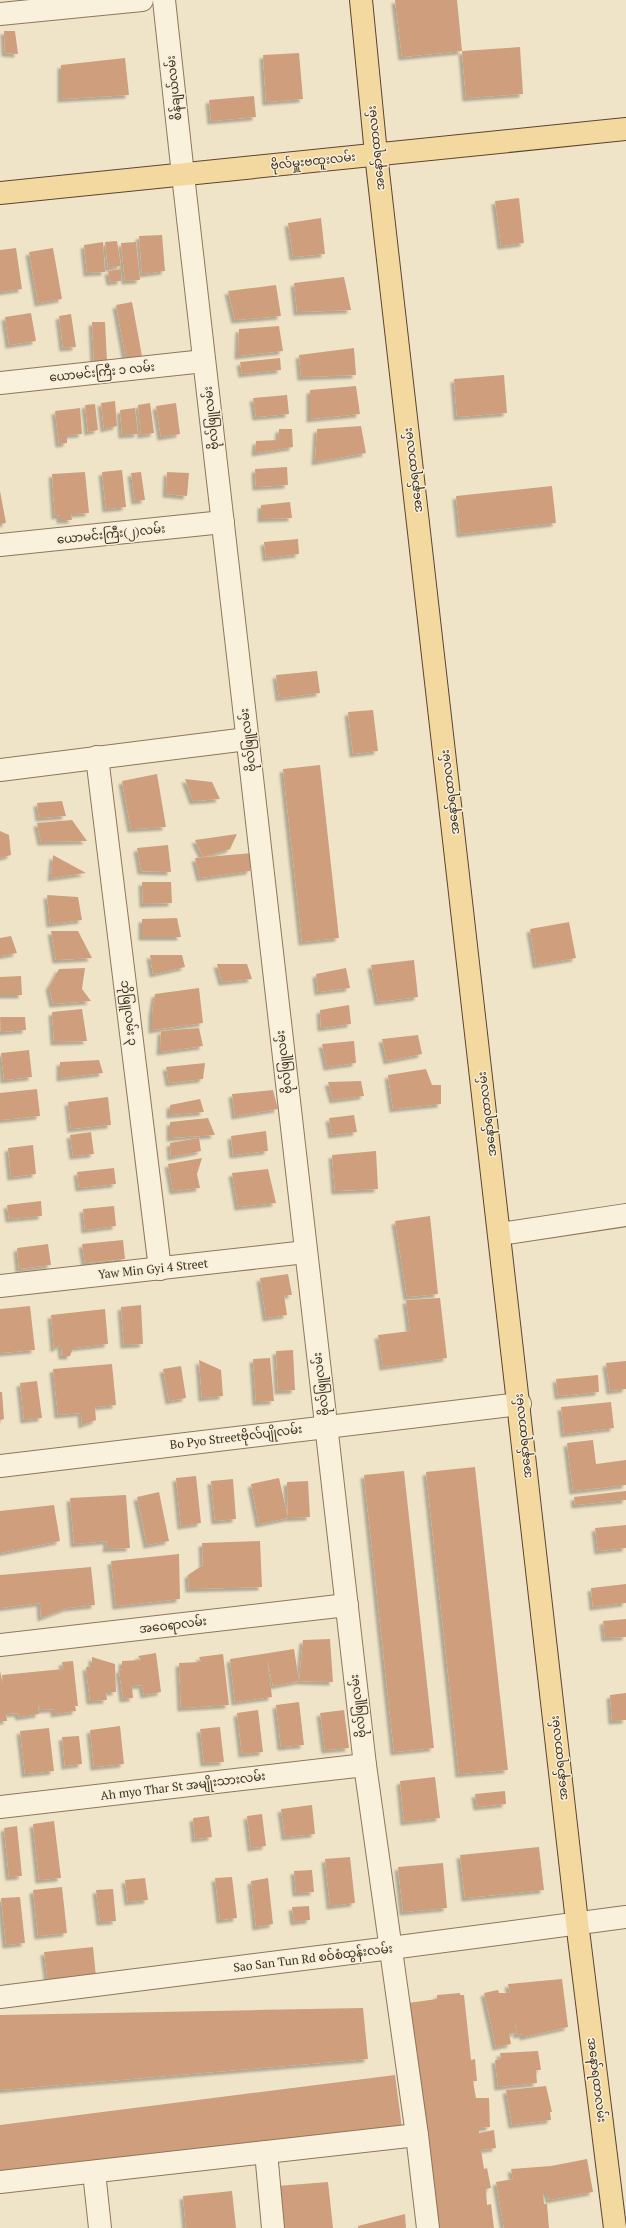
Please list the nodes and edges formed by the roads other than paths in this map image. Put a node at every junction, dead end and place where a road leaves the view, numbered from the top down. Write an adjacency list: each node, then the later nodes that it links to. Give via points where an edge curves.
1 (142, 0): 4 (street)
2 (164, 0): 7 (street, စိန်ချယ်လမ်း)
3 (361, 0): 6 (main road, အနော်ရထာလမ်း)
4 (0, 14)
5 (626, 129): 6 (main road, ဗိုလ်မှူးဗထူးလမ်း)
6 (376, 154): 7 (main road, ဗိုလ်မှူးဗထူးလမ်း); 17 (main road, အနော်ရထာလမ်း)
7 (183, 175): 8 (main road, ဗိုလ်မှူးဗထူးလမ်း); 9 (street, ဗိုလ်ဖြူလမ်း)
8 (0, 193)
9 (204, 361): 10 (street, ယောမင်းကြီး ၁ လမ်း); 11 (street, ဗိုလ်ဖြူလမ်း)
10 (0, 383)
11 (223, 522): 12 (street, ယောမင်းကြီး(၂)လမ်း); 13 (street, ဗိုလ်ဖြူလမ်း)
12 (0, 545)
13 (247, 739): 14 (street); 18 (street, ဗိုလ်ဖြူလမ်း)
14 (97, 757): 15 (street); 19 (street, ဘိုဖြူလမ်း ၃)
15 (0, 770)
16 (626, 1215): 17 (street)
17 (500, 1234): 21 (main road, အနော်ရထာလမ်း)
18 (306, 1252): 19 (street, Yaw Min Gyi 4 Street); 22 (street, ဗိုလ်ဖြူလမ်း)
19 (160, 1269): 20 (street, Yaw Min Gyi 4 Street)
20 (0, 1286)
21 (520, 1404): 22 (street, Bo Pyo Streetဗိုလ်ပျိုလမ်း); 29 (main road, အနော်ရထာလမ်း)
22 (326, 1426): 23 (street, Bo Pyo Streetဗိုလ်ပျိုလမ်း); 24 (street, ဗိုလ်ဖြူလမ်း)
23 (0, 1466)
24 (347, 1605): 25 (street, အဝေရာလမ်း); 26 (street, ဗိုလ်ဖြူလမ်း)
25 (0, 1645)
26 (365, 1765): 27 (street, Ah myo Thar St အမျိုးသားလမ်း); 30 (street, ဗိုလ်ဖြူလမ်း)
27 (0, 1807)
28 (626, 1916): 29 (street, Sao San Tun Rd စဝ်စံထွန်းလမ်း)
29 (577, 1922): 30 (street, Sao San Tun Rd စဝ်စံထွန်းလမ်း); 39 (main road, အနော်ရထာလမ်း)
30 (391, 1948): 31 (street, Sao San Tun Rd စဝ်စံထွန်းလမ်း); 32 (street, ဗိုလ်ဖြူလမ်း)
31 (0, 1996)
32 (417, 2135): 33 (street); 38 (street, ဗိုလ်ဖြူလမ်း)
33 (266, 2152): 34 (street); 37 (street)
34 (94, 2172): 35 (street); 36 (street)
35 (0, 2182)
36 (100, 2228)
37 (273, 2228)
38 (428, 2228)
39 (615, 2228)

